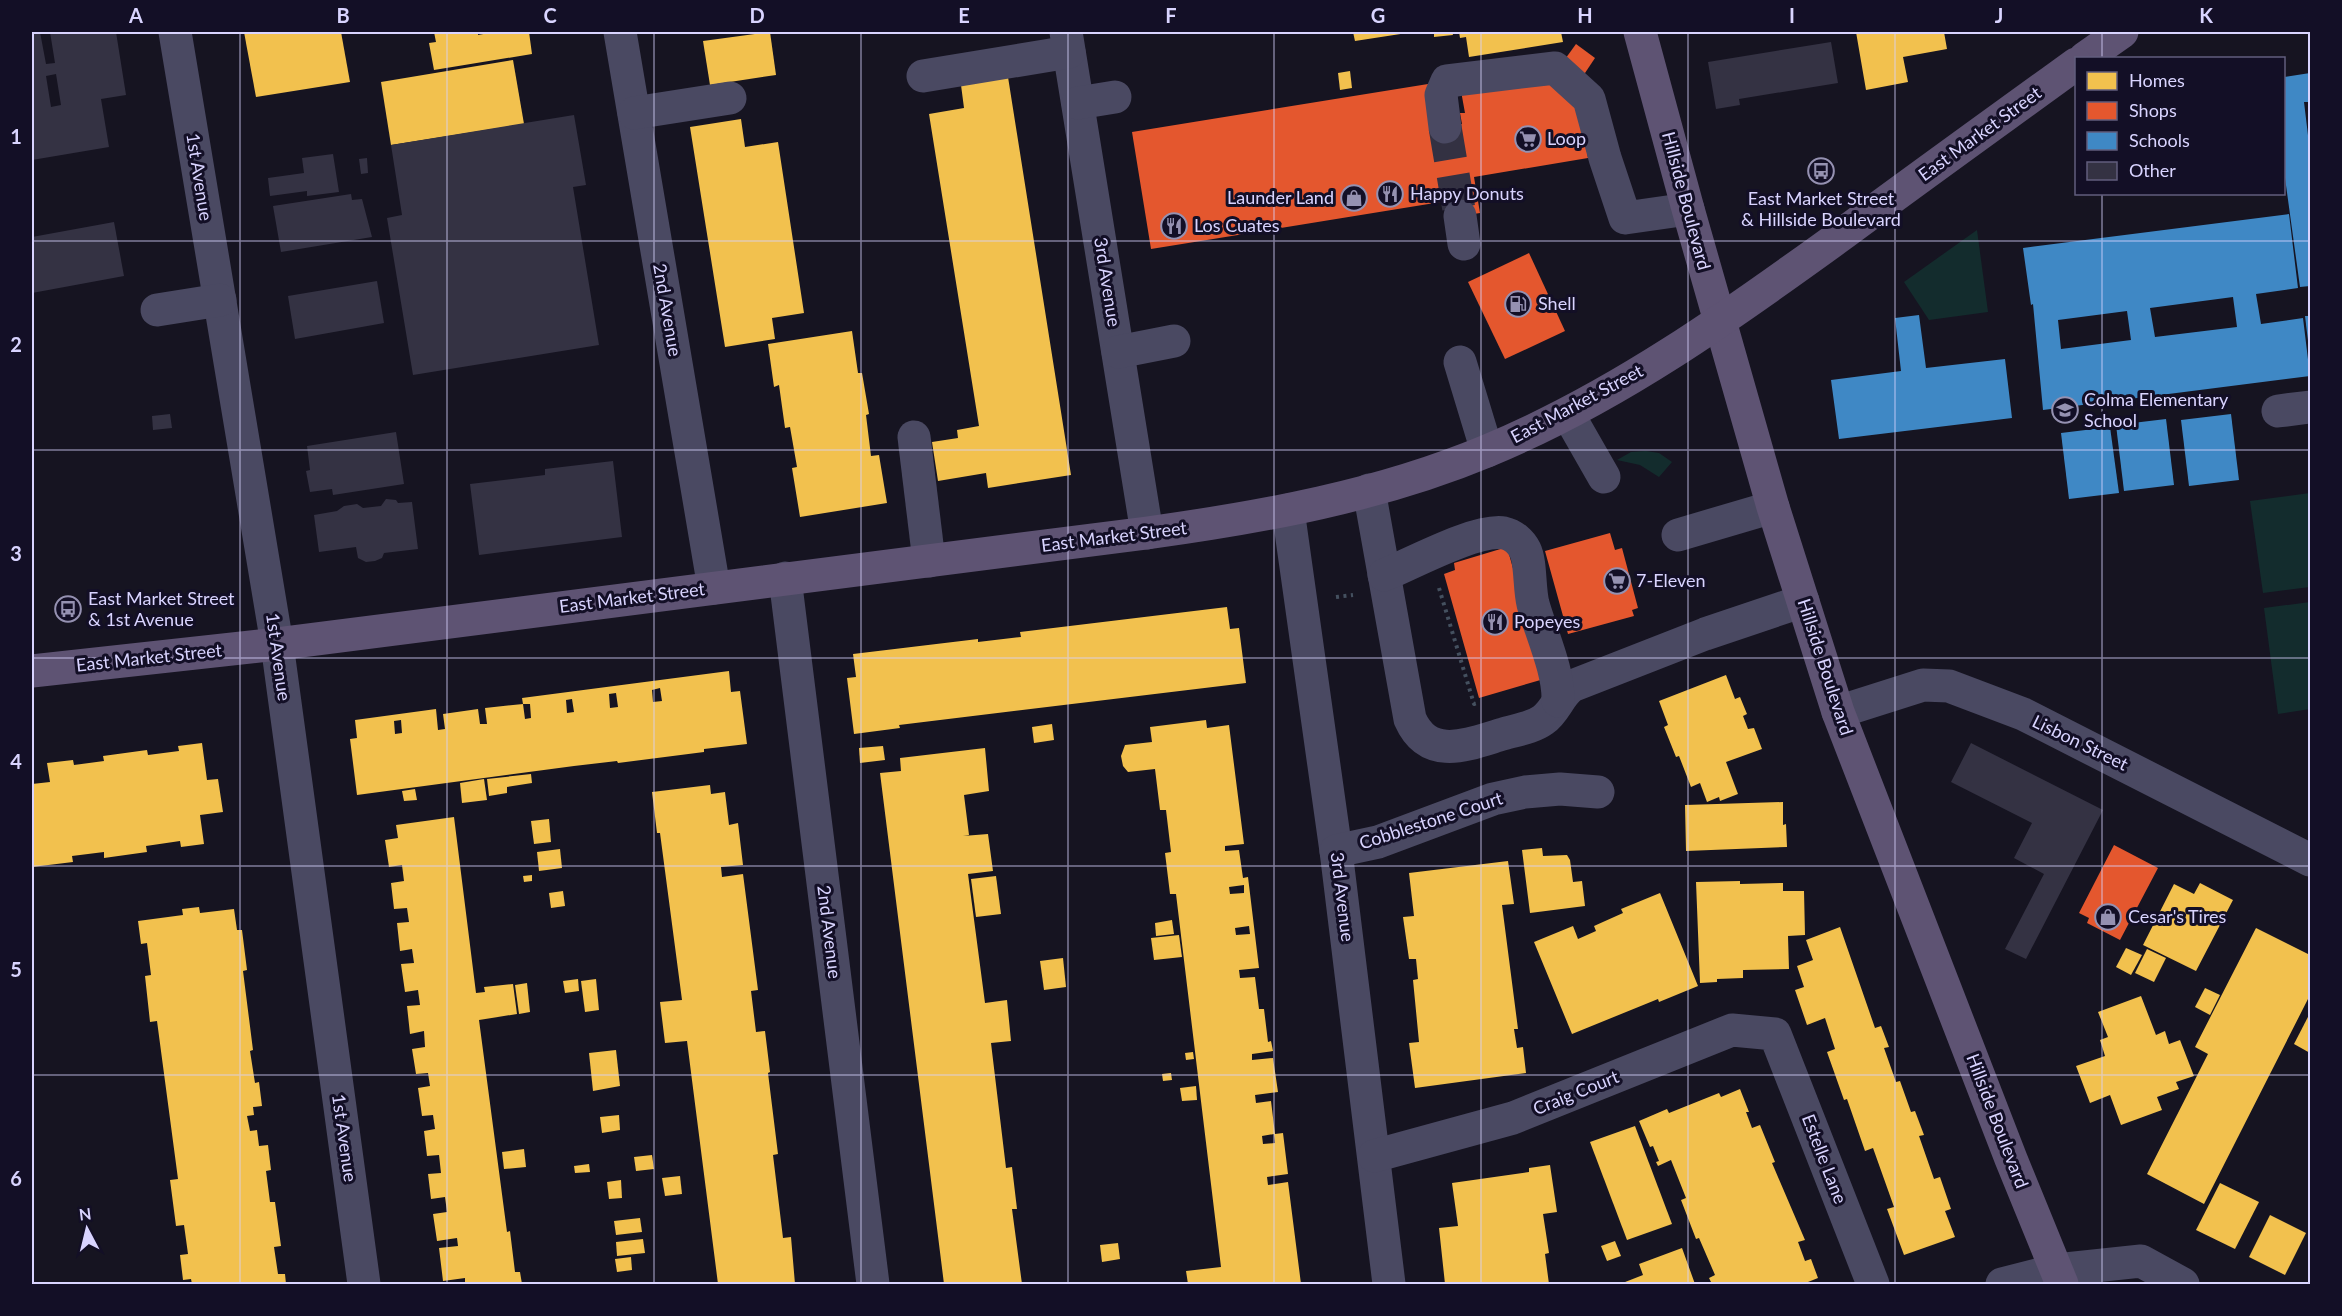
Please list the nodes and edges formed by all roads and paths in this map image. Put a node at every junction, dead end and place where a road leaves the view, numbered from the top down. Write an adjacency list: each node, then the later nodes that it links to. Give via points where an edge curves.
1 (175, 32): 15 (street, 1st Avenue)
2 (620, 32): 12 (street, 2nd Avenue)
3 (1640, 32): 14 (main road, Hillside Boulevard)
4 (2122, 32): 6 (main road)
5 (1067, 42): 8 (street); 11 (street, 3rd Avenue)
6 (2086, 57)
7 (2075, 65): 17 (main road, East Market Street)
8 (923, 76)
9 (730, 98): 12 (street)
10 (1115, 98): 11 (street)
11 (1078, 103): 19 (street, 3rd Avenue)
12 (634, 113): 35 (street, 2nd Avenue)
13 (1445, 127): 14 (street, via 1441,95 1447,81 1555,68 1589,99 1625,218)
14 (1688, 209): 17 (main road, Hillside Boulevard)
15 (220, 300): 16 (street); 37 (street, 1st Avenue)
16 (158, 310)
17 (1720, 321): 23 (main road, East Market Street); 28 (main road, Hillside Boulevard)
18 (1174, 340): 19 (street)
19 (1118, 352): 30 (street, 3rd Avenue)
20 (1460, 362): 25 (street)
21 (2310, 407): 22 (street)
22 (2278, 411)
23 (1568, 414): 25 (main road, East Market Street); 26 (street)
24 (914, 437): 32 (street)
25 (1487, 451): 27 (main road, East Market Street)
26 (1604, 477)
27 (1369, 490): 29 (main road, East Market Street); 33 (street)
28 (1773, 507): 31 (street); 36 (main road, Hillside Boulevard)
29 (1288, 510): 30 (main road, East Market Street); 42 (street, 3rd Avenue)
30 (1147, 533): 32 (main road, East Market Street)
31 (1678, 535)
32 (929, 561): 34 (main road, East Market Street)
33 (1384, 575): 39 (street, via 1482,536 1513,536 1525,550 1532,600 1557,684); 39 (street, via 1410,719 1423,739 1445,747 1458,746 1532,725 1543,720)
34 (785, 578): 35 (main road, East Market Street); 48 (street, 2nd Avenue)
35 (714, 588): 37 (main road, East Market Street)
36 (1803, 601): 39 (street, via 1572,686); 40 (main road, Hillside Boulevard)
37 (276, 644): 38 (main road, East Market Street); 47 (street, 1st Avenue)
38 (32, 671)
39 (1558, 701)
40 (1838, 712): 43 (street, Lisbon Street, via 1923,685 1949,686 2023,714); 46 (main road, Hillside Boulevard)
41 (1598, 792): 42 (street, Cobblestone Court, via 1560,789 1503,796 1378,842)
42 (1336, 851): 45 (street, 3rd Avenue)
43 (2310, 860)
44 (1774, 1034): 45 (street, Craig Court, via 1732,1030 1514,1118); 50 (street, Estelle Lane)
45 (1374, 1156): 49 (street, 3rd Avenue)
46 (2059, 1277): 51 (street); 52 (street, via 2141,1261)
47 (364, 1284)
48 (873, 1284)
49 (1389, 1284)
50 (1873, 1284)
51 (2002, 1284)
52 (2183, 1284)

